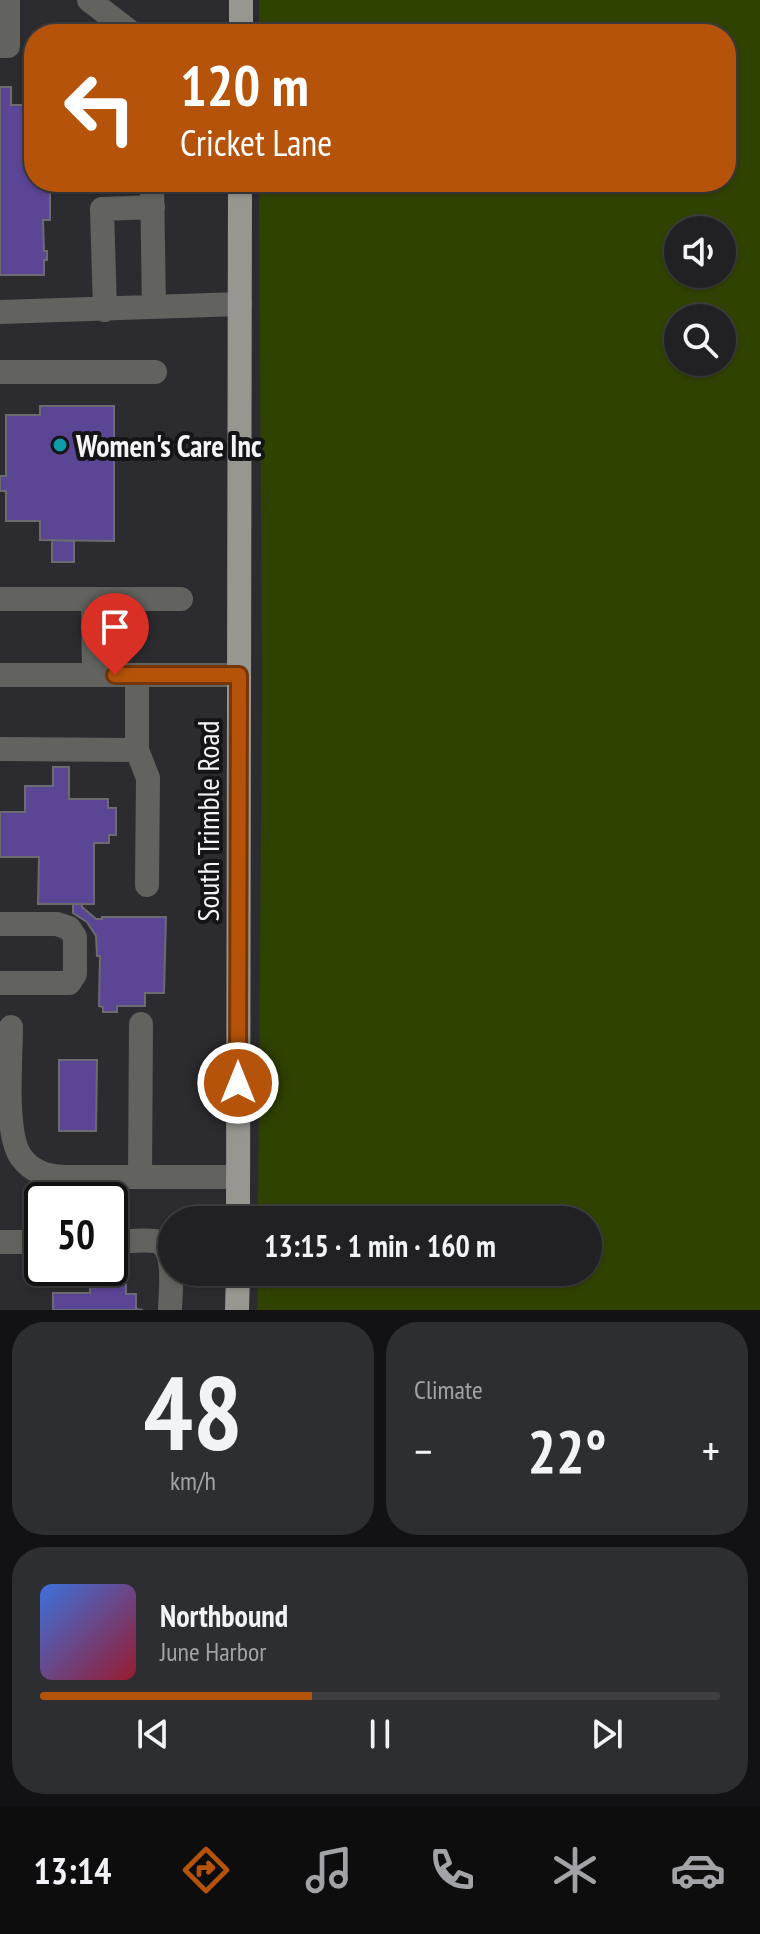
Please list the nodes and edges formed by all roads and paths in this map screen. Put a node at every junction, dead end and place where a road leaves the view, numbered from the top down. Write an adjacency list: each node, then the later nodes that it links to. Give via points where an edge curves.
1 (8, 0): 4 (street, via 8,46)
2 (241, 0): 3 (main road)
3 (241, 24)
4 (0, 46)
5 (152, 192): 7 (street)
6 (240, 192): 8 (main road, South Trimble Road)
7 (153, 207): 9 (street); 10 (street, via 102,209)
8 (240, 304): 9 (street); 20 (main road, South Trimble Road)
9 (154, 307): 10 (street)
10 (105, 310): 11 (street)
11 (0, 312)
12 (0, 372): 13 (street)
13 (155, 372)
14 (0, 599): 15 (street)
15 (93, 599): 16 (street); 18 (street)
16 (181, 599)
17 (0, 675): 18 (street)
18 (94, 675): 19 (street)
19 (137, 675): 20 (street); 22 (street)
20 (239, 675): 29 (main road, South Trimble Road)
21 (0, 749): 22 (street)
22 (137, 750): 23 (street, via 148,778)
23 (147, 885)
24 (0, 924): 25 (street, via 69,928 75,937 75,974 69,983)
25 (0, 983)
26 (141, 1024): 28 (street)
27 (11, 1027): 28 (street, via 11,1123 21,1157 45,1175)
28 (140, 1177): 29 (street)
29 (238, 1177): 30 (main road, South Trimble Road)
30 (238, 1206)
31 (0, 1242): 32 (street)
32 (24, 1242)
33 (128, 1242): 35 (street, via 157,1241 170,1255)
34 (238, 1286): 36 (main road)
35 (170, 1310)
36 (237, 1310)

